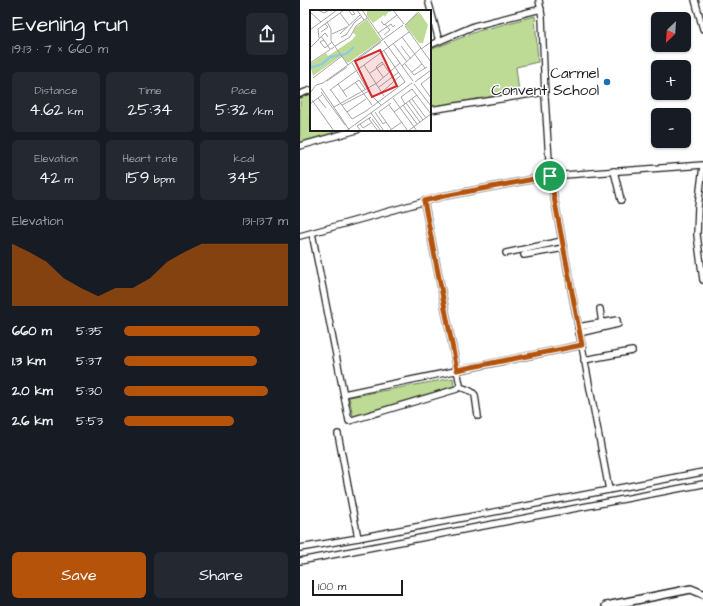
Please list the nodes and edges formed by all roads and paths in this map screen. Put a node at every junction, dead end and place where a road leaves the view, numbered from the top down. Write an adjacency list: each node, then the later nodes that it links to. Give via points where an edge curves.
1 (428, 0): 5 (street)
2 (539, 0): 4 (street)
3 (695, 0): 7 (street)
4 (541, 9): 8 (street, via 474,26); 11 (street)
5 (431, 10)
6 (431, 11): 8 (street)
7 (703, 29)
8 (439, 41): 9 (street)
9 (431, 45)
10 (310, 90): 12 (street)
11 (545, 92): 13 (street); 18 (street)
12 (300, 94)
13 (431, 110)
14 (352, 131): 15 (street)
15 (300, 146)
16 (703, 165): 17 (street); 27 (street, via 697,235)
17 (614, 171): 18 (street); 19 (street)
18 (550, 176): 20 (street); 23 (street)
19 (621, 200)
20 (424, 201): 21 (street); 34 (street)
21 (312, 233): 22 (street); 36 (street)
22 (300, 236)
23 (562, 241): 24 (street); 25 (street)
24 (564, 248): 26 (street); 30 (street)
25 (506, 253)
26 (524, 255)
27 (703, 280)
28 (600, 310): 29 (street)
29 (602, 323): 30 (street); 30 (street, via 617,322)
30 (579, 330): 31 (street)
31 (582, 345): 33 (street); 34 (street)
32 (632, 351): 33 (street)
33 (584, 360): 41 (street)
34 (457, 370): 35 (street); 36 (street)
35 (460, 388): 36 (street, via 349,421); 37 (street, via 473,392)
36 (344, 394)
37 (478, 416)
38 (338, 434): 42 (street)
39 (703, 472): 41 (street)
40 (703, 484): 44 (street)
41 (609, 490): 42 (street)
42 (358, 538): 43 (street)
43 (300, 548)
44 (300, 561)
45 (703, 594): 46 (street, via 691,589)
46 (606, 606)

